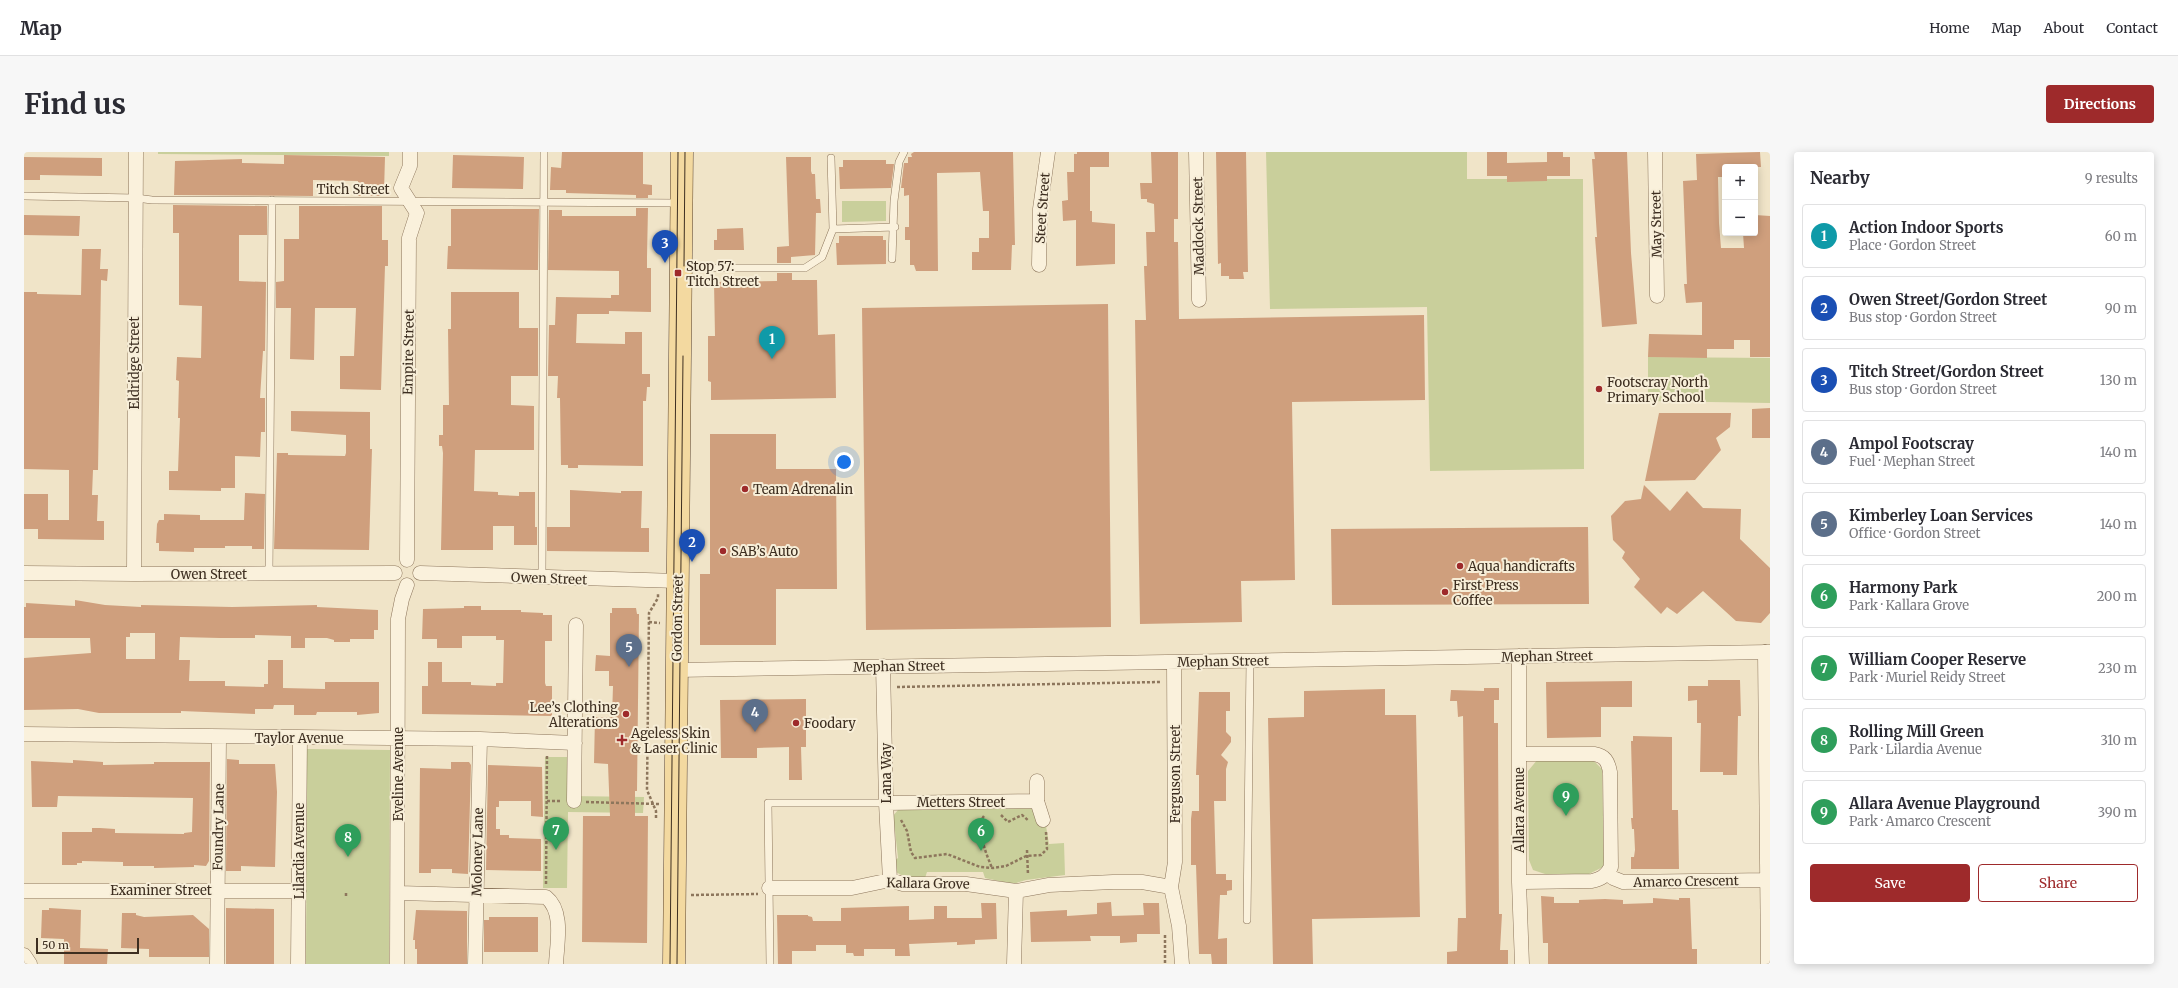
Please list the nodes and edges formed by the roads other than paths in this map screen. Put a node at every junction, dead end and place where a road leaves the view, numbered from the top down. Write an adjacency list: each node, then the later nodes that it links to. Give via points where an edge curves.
1 (136, 152): 11 (street, Eldridge Street)
2 (410, 152): 13 (street, Empire Street, via 410,166 401,188)
3 (544, 152): 14 (lane)
4 (682, 152): 15 (main road, Gordon Street)
5 (904, 152): 16 (lane, via 894,201)
6 (1048, 152): 19 (street, Steet Street, via 1041,198)
7 (1196, 152): 22 (street, Maddock Street)
8 (1655, 152): 21 (street, May Street)
9 (831, 158): 17 (lane)
10 (24, 196): 11 (lane, Titch Street)
11 (136, 198): 12 (lane, Titch Street); 27 (street, Eldridge Street)
12 (272, 200): 13 (lane, Titch Street); 28 (lane)
13 (409, 202): 14 (lane, Titch Street); 23 (street, Empire Street, via 417,213 409,238)
14 (544, 202): 15 (lane, Titch Street); 29 (lane)
15 (681, 203): 20 (main road, Gordon Street)
16 (894, 227): 17 (lane); 18 (lane)
17 (833, 229): 20 (lane, via 822,257 805,268)
18 (892, 259)
19 (1039, 265)
20 (681, 268): 30 (main road, Gordon Street)
21 (1657, 296)
22 (1199, 300)
23 (406, 560): 25 (street, via 397,565); 26 (street, via 418,565)
24 (24, 573): 27 (street, Owen Street)
25 (395, 573): 28 (street, Owen Street); 31 (street, via 400,583)
26 (420, 573): 29 (street, Owen Street); 31 (street, via 418,580)
27 (134, 574): 28 (street, Owen Street)
28 (269, 574)
29 (542, 578): 30 (street, Owen Street)
30 (668, 580): 38 (main road, Gordon Street)
31 (407, 585): 42 (street, Eveline Avenue, via 398,620)
32 (576, 626): 44 (street)
33 (1768, 652): 34 (street, Mephan Street); 53 (street)
34 (1519, 656): 35 (street, Mephan Street); 45 (street, Allara Avenue)
35 (1250, 661): 36 (street, Mephan Street); 63 (lane)
36 (1174, 662): 37 (street, Mephan Street); 55 (street, Ferguson Street, via 1175,862)
37 (883, 666): 38 (street, Mephan Street); 49 (street, Lana Way)
38 (677, 670): 71 (main road, Gordon Street)
39 (24, 734): 40 (street, Taylor Avenue)
40 (219, 738): 41 (street, Taylor Avenue); 56 (street, Foundry Lane)
41 (300, 738): 42 (street, Taylor Avenue); 58 (street, Lilardia Avenue)
42 (397, 739): 43 (street, Taylor Avenue); 61 (street, Eveline Avenue)
43 (480, 739): 44 (street, Taylor Avenue); 62 (street, Moloney Lane)
44 (574, 743): 47 (street)
45 (1519, 754): 51 (street, via 1594,754 1606,759 1610,772 1611,867); 54 (street, Allara Avenue)
46 (1037, 781): 48 (street)
47 (574, 801)
48 (1037, 801): 49 (street, Metters Street); 50 (street)
49 (886, 803): 52 (street, Lana Way); 59 (lane, via 768,802)
50 (1041, 825)
51 (1608, 874): 53 (street, Amarco Crescent, via 1623,882); 54 (street, via 1592,882)
52 (890, 880): 59 (street, Kallara Grove, via 852,888); 60 (street, Kallara Grove, via 903,884 966,884)
53 (1767, 880): 76 (street)
54 (1519, 882): 75 (street, Allara Avenue)
55 (1171, 887): 60 (street, Kallara Grove, via 1142,882 1113,882 1049,885); 74 (street, via 1179,926)
56 (218, 890): 57 (street, Examiner Street); 58 (street, Examiner Street); 66 (street, Foundry Lane)
57 (24, 891)
58 (299, 891): 67 (street, Lilardia Avenue)
59 (769, 891): 72 (lane)
60 (1016, 891): 73 (street)
61 (398, 893): 62 (street); 68 (street, Eveline Avenue)
62 (476, 895): 69 (street, Moloney Lane); 70 (street, via 549,899 557,915)
63 (1247, 920)
64 (24, 955): 65 (street)
65 (30, 964)
66 (217, 964)
67 (298, 964)
68 (397, 964)
69 (475, 964)
70 (556, 964)
71 (674, 964)
72 (770, 964)
73 (1014, 964)
74 (1182, 964)
75 (1522, 964)
76 (1768, 964)

